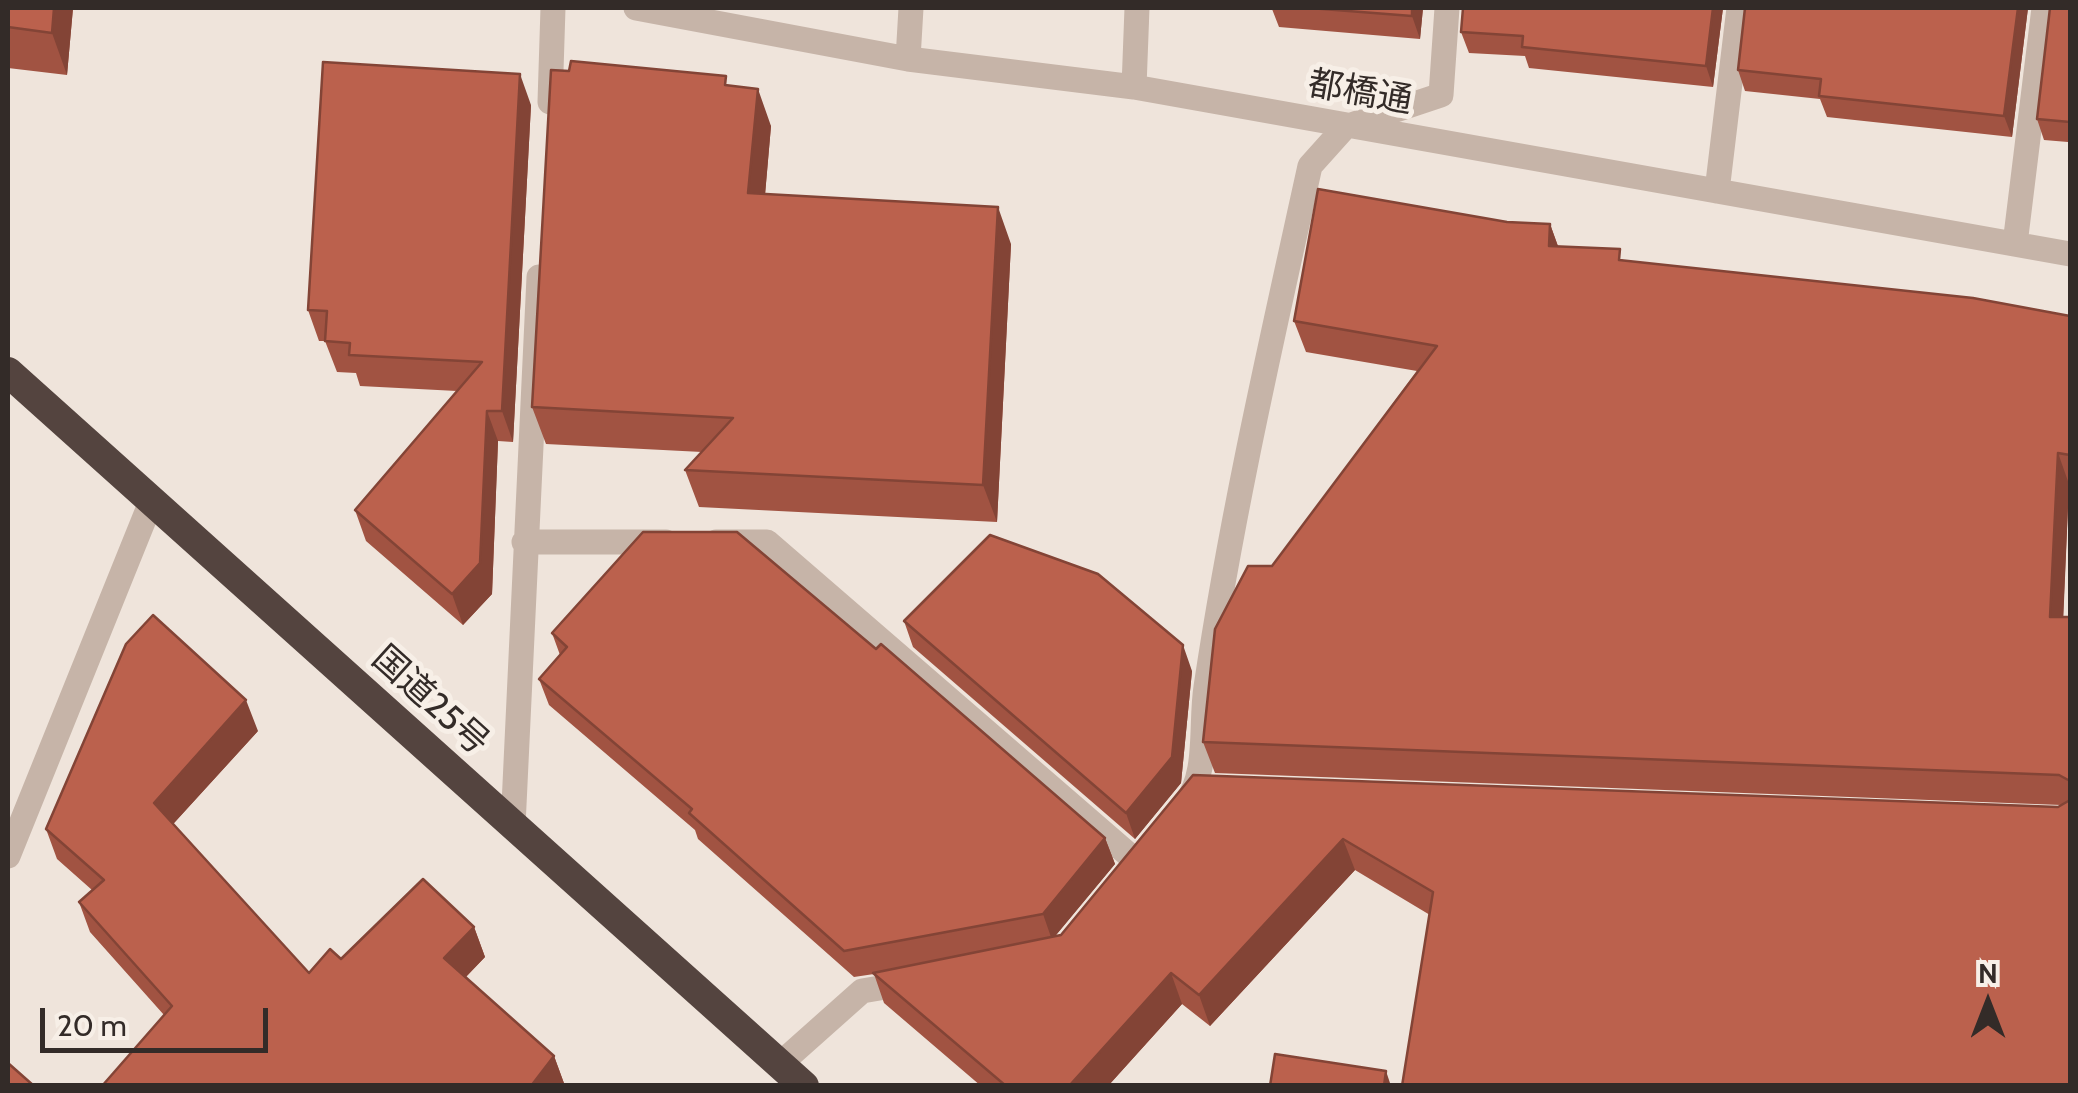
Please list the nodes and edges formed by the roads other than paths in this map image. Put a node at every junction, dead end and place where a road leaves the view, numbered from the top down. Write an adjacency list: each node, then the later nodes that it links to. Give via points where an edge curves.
1 (554, 8): 11 (street)
2 (636, 8): 8 (street, 都橋通)
3 (911, 8): 8 (street)
4 (1136, 8): 9 (street)
5 (1447, 8): 10 (street, via 1441,95)
6 (1739, 8): 12 (street)
7 (2044, 8): 13 (street)
8 (908, 59): 9 (street, 都橋通)
9 (1134, 86): 10 (street, 都橋通)
10 (1345, 127): 12 (street, 都橋通); 19 (street, via 1310,166 1229,540 1205,694 1207,789)
11 (548, 128)
12 (1718, 191): 13 (street, 都橋通)
13 (2015, 244): 15 (street, 都橋通)
14 (541, 246): 18 (street)
15 (2070, 254)
16 (8, 372): 17 (highway, 国道25号)
17 (152, 502): 20 (highway, 国道25号); 21 (street)
18 (524, 542): 20 (street); 22 (street, via 767,542 1143,854)
19 (1174, 818)
20 (513, 826): 24 (highway, 国道25号)
21 (8, 856)
22 (1116, 888)
23 (934, 978): 24 (street, via 862,991)
24 (780, 1064): 25 (highway, 国道25号)
25 (804, 1086)

